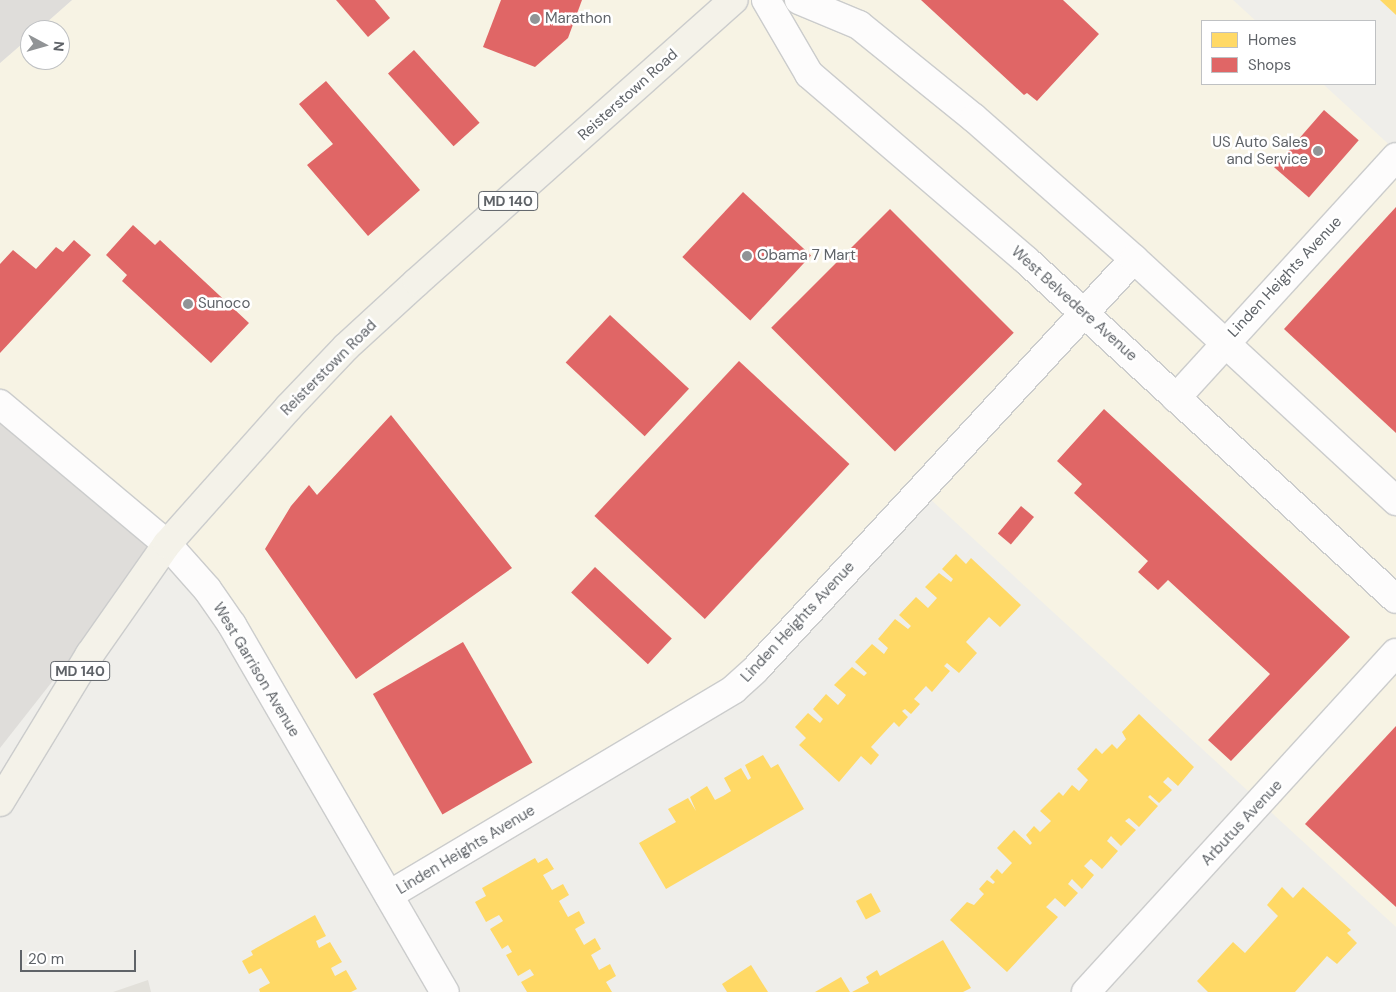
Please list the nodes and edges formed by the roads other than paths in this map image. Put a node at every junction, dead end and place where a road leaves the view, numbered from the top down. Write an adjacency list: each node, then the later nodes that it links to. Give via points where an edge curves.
1 (734, 0): 11 (main road, Reisterstown Road / MD 140, via 346,347)
2 (766, 0): 6 (street, West Belvedere Avenue, via 809,74 918,165)
3 (799, 0): 5 (street, via 859,25 974,118)
4 (1396, 158): 7 (street, Linden Heights Avenue)
5 (1134, 259): 6 (street, Linden Heights Avenue); 7 (street)
6 (1084, 313): 8 (street, West Belvedere Avenue); 15 (street, Linden Heights Avenue, via 734,689)
7 (1225, 342): 8 (street, Linden Heights Avenue); 10 (street)
8 (1176, 398): 12 (street, West Belvedere Avenue)
9 (0, 404): 11 (street, West Garrison Avenue)
10 (1396, 501)
11 (166, 544): 14 (main road, Reisterstown Road / MD 140, via 90,654); 15 (street, West Garrison Avenue, via 207,589 232,625)
12 (1396, 599)
13 (1396, 653): 17 (street, Arbutus Avenue)
14 (0, 802)
15 (389, 896): 16 (street, West Garrison Avenue)
16 (446, 992)
17 (1086, 992)

